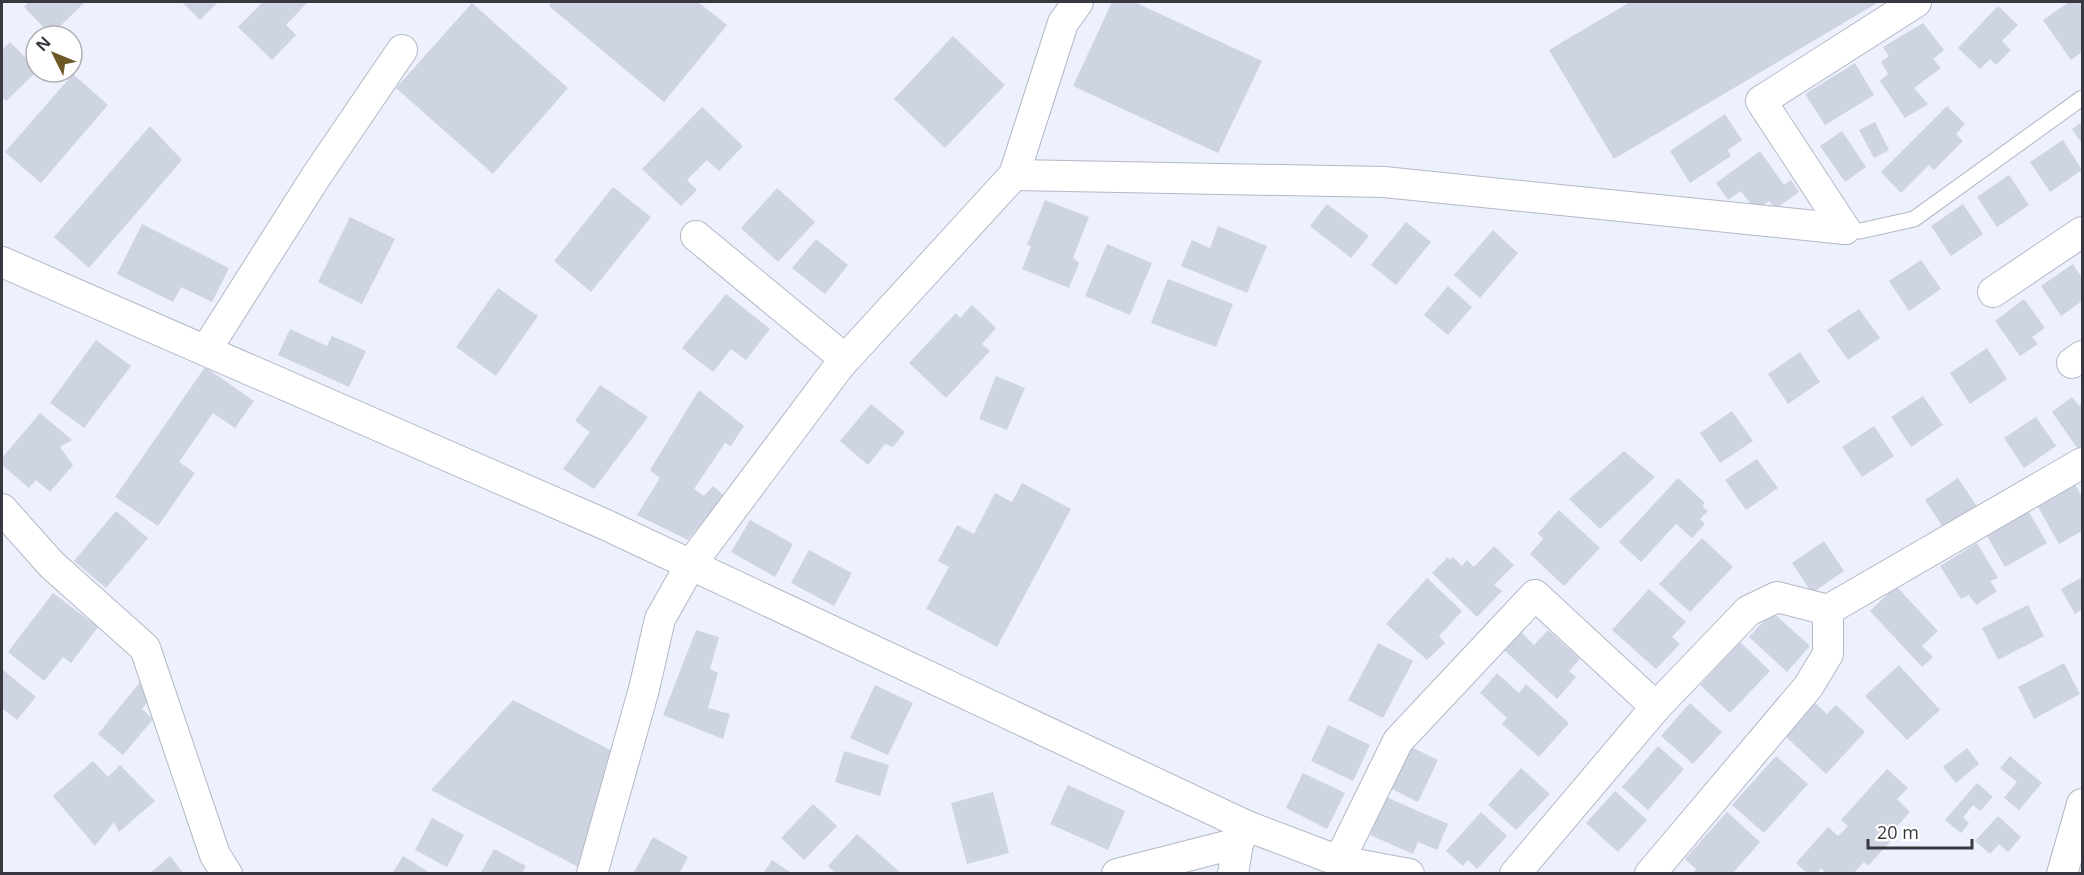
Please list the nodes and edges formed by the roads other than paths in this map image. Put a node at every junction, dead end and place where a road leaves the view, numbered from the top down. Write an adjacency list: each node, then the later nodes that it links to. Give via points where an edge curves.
1 (1078, 2): 5 (street, via 1063,22)
2 (1916, 2): 6 (street, via 1761,101)
3 (402, 50): 11 (street)
4 (2082, 98): 6 (lane, via 1914,219 1860,231)
5 (1014, 175): 6 (street, via 1384,182); 12 (street)
6 (1845, 229)
7 (2082, 232): 10 (street)
8 (696, 236): 12 (street)
9 (2, 262): 11 (street)
10 (1993, 292)
11 (206, 350): 15 (street)
12 (845, 359): 15 (street)
13 (2082, 463): 16 (street)
14 (2, 509): 21 (street, via 52,565 145,648 215,855)
15 (691, 564): 19 (street); 22 (street, via 660,619)
16 (1828, 610): 17 (street, via 1777,597 1748,611); 27 (street, via 1828,654 1808,687)
17 (1656, 707): 20 (street, via 1535,595 1398,741); 26 (street)
18 (2082, 804): 28 (street)
19 (1243, 835): 20 (street); 23 (street); 24 (street)
20 (1339, 861): 25 (street)
21 (227, 873)
22 (592, 873)
23 (1117, 873)
24 (1233, 873)
25 (1409, 873)
26 (1515, 873)
27 (1650, 873)
28 (2062, 873)

